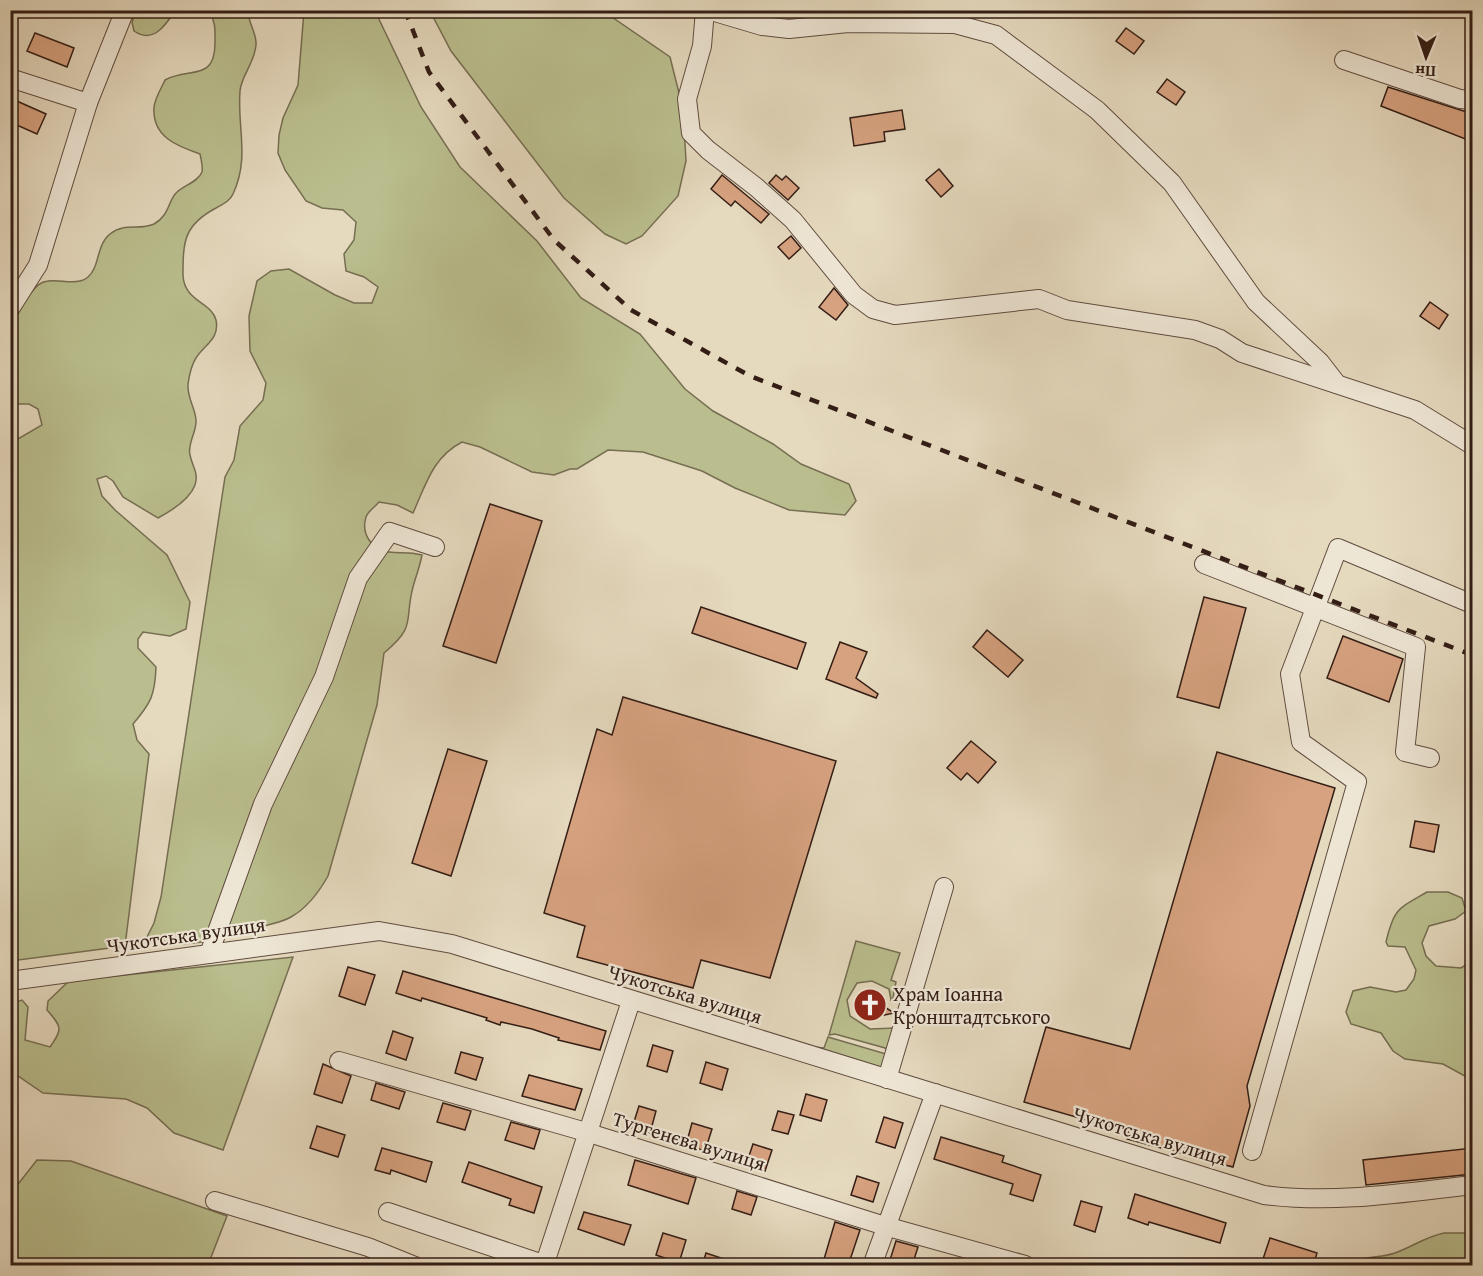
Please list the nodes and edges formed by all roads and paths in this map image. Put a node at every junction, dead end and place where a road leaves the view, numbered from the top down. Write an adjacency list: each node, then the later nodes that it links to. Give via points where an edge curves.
1 (125, 10): 6 (street)
2 (706, 10): 8 (street, via 762,26 789,29 848,23 955,24 996,35 1097,110 1172,183 1256,303 1320,362); 8 (street, via 702,46 687,99 691,133 793,220 854,295 873,309 895,315 1039,299 1067,310 1195,330 1242,353)
3 (1344, 60): 5 (street)
4 (10, 78): 6 (street)
5 (1473, 100)
6 (88, 103): 7 (street, via 38,265)
7 (10, 309)
8 (1338, 384): 9 (street, via 1414,410)
9 (1473, 444)
10 (435, 547): 16 (street, via 390,532 358,578 324,677 263,804)
11 (1204, 564): 13 (street)
12 (1473, 603): 13 (street, via 1338,548)
13 (1315, 608): 14 (street, via 1416,647 1405,752); 23 (street, via 1290,674 1301,742 1358,782)
14 (1430, 758)
15 (944, 887): 20 (street)
16 (209, 954): 17 (street, Чукотська вулиця); 18 (street, Чукотська вулиця, via 379,931 452,944)
17 (10, 981)
18 (631, 1001): 20 (street, Чукотська вулиця); 22 (street)
19 (339, 1061): 22 (street, Тургенєва вулиця)
20 (887, 1079): 21 (street, Чукотська вулиця)
21 (936, 1093): 24 (street, Чукотська вулиця, via 1264,1195 1335,1200); 27 (street)
22 (586, 1132): 27 (street, Тургенєва вулиця); 28 (street)
23 (1252, 1151)
24 (1473, 1185)
25 (215, 1201): 30 (street, via 368,1247)
26 (388, 1212): 28 (street)
27 (885, 1226): 29 (street, Тургенєва вулиця); 31 (street)
28 (546, 1265)
29 (1025, 1265)
30 (415, 1266)
31 (872, 1266)

